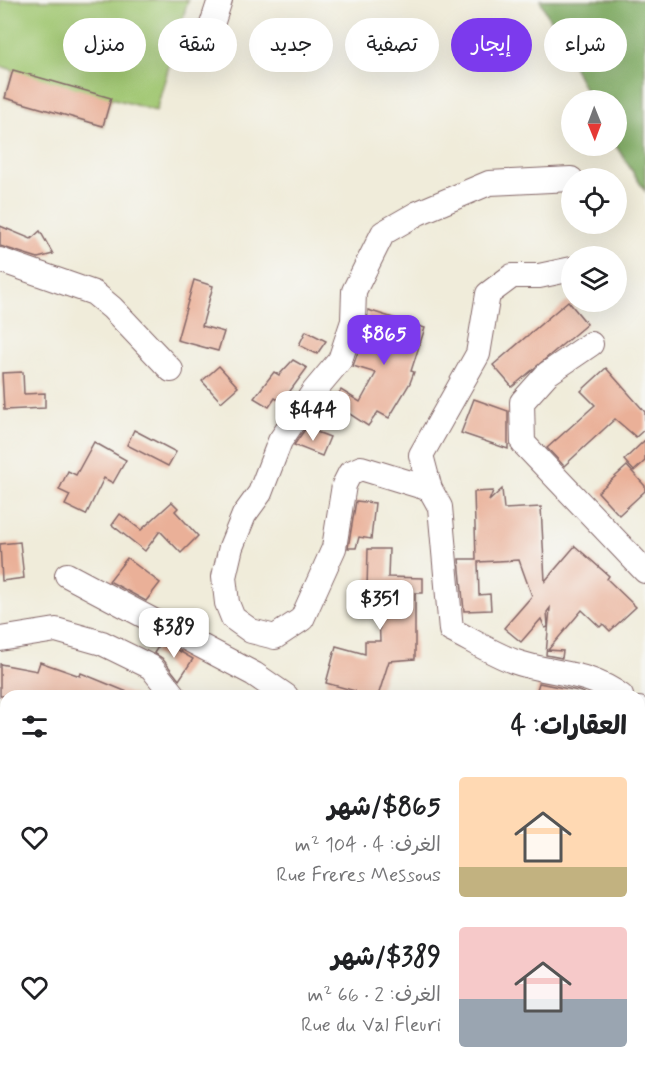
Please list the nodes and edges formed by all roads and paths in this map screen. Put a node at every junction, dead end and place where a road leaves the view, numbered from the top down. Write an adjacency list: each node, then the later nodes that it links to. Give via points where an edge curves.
1 (220, 0): 2 (street)
2 (214, 18)
3 (561, 179): 11 (street, via 489,183 418,213 383,233 354,291 353,321 340,360 280,441 260,493 244,515 231,548 224,578 226,603 233,618)
4 (0, 260): 7 (street, via 94,293)
5 (561, 271): 8 (street, via 512,276 488,294 478,354 421,455)
6 (591, 344): 9 (street, via 547,374 522,402 522,443)
7 (171, 370)
8 (430, 489): 11 (street, via 361,468 350,472 344,485 334,548 302,619 276,637); 16 (street, via 440,507 451,630 514,661 572,673)
9 (645, 571)
10 (67, 575): 13 (street)
11 (251, 632): 13 (street)
12 (0, 639): 14 (street, via 56,630 102,643 151,668)
13 (254, 674): 15 (street)
14 (169, 690)
15 (277, 690)
16 (613, 690)

